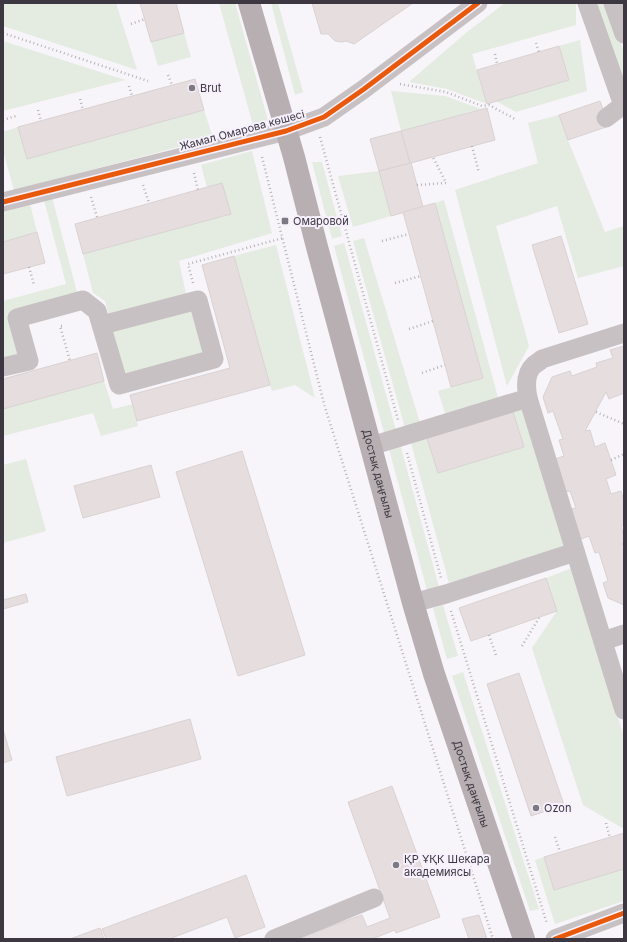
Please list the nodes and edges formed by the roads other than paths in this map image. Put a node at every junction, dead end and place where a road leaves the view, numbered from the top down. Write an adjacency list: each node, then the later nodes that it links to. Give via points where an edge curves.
1 (249, 3): 7 (main road, Достық даңғылы)
2 (478, 3): 7 (street, Жамал Омарова көшесі, via 324,117)
3 (587, 3): 6 (street, via 624,105)
4 (613, 3): 5 (street)
5 (624, 34)
6 (606, 118)
7 (286, 131): 8 (street, Жамал Омарова көшесі); 13 (main road, Достық даңғылы)
8 (3, 202)
9 (102, 325): 9 (street, via 119,385 214,359 198,300); 11 (street, via 98,311 83,300 17,318 29,361)
10 (624, 333): 12 (street, via 542,359 533,365 526,386)
11 (3, 367)
12 (528, 398): 13 (street); 14 (street)
13 (371, 446): 15 (main road, Достық даңғылы)
14 (575, 552): 15 (street); 17 (street)
15 (413, 603): 23 (main road, Достық даңғылы, via 434,674)
16 (624, 634): 17 (street)
17 (603, 641): 18 (street)
18 (624, 710)
19 (374, 898): 22 (street)
20 (624, 913): 21 (street)
21 (551, 933)
22 (274, 939)
23 (524, 939)

